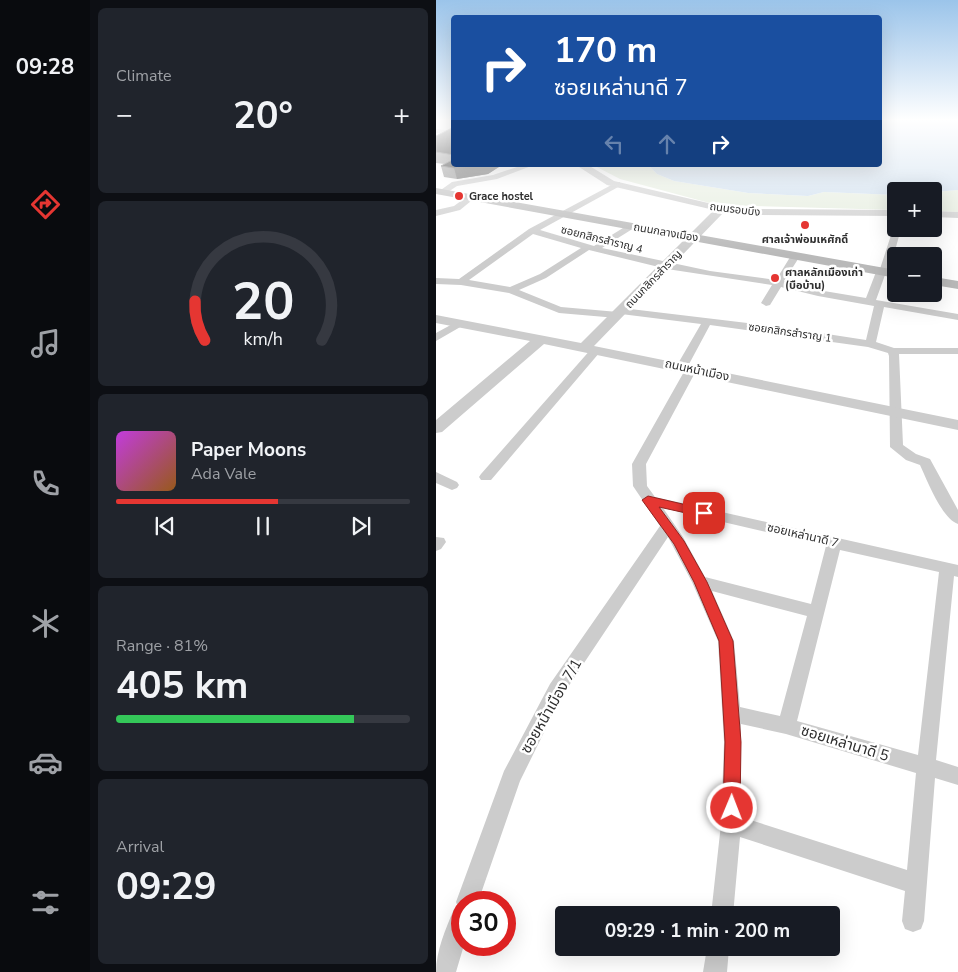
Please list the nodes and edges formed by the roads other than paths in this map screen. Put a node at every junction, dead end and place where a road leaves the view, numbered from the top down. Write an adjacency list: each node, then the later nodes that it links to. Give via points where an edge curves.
1 (524, 167): 4 (street)
2 (585, 167): 3 (street, ถนนรอบบึง)
3 (617, 184): 6 (street, ถนนรอบบึง); 8 (street)
4 (439, 191): 5 (main road, ถนนกลางเมือง)
5 (472, 198): 7 (street, via 457,208); 8 (main road, ถนนกลางเมือง)
6 (721, 209): 9 (street, ถนนรอบบึง); 14 (street, ถนนกสิกรสำราญ)
7 (436, 213)
8 (562, 213): 12 (main road, ถนนกลางเมือง); 13 (street)
9 (887, 213)
10 (942, 214): 11 (street)
11 (958, 215)
12 (631, 226): 14 (main road, ถนนกลางเมือง); 15 (street)
13 (532, 231): 15 (street, ซอยกสิกรสำราญ 4); 20 (street)
14 (693, 237): 16 (main road, ถนนกลางเมือง); 17 (street, ถนนกสิกรสำราญ)
15 (591, 248): 17 (street, ซอยกสิกรสำราญ 4); 24 (street, via 543,276)
16 (795, 256): 18 (main road, ถนนกลางเมือง); 22 (street)
17 (667, 265): 22 (street, ซอยกสิกรสำราญ 4); 27 (street, ถนนกสิกรสำราญ)
18 (887, 273): 25 (street)
19 (436, 281): 20 (street, ซอยกสิกรสำราญ 1)
20 (462, 282): 24 (street, ซอยกสิกรสำราญ 1)
21 (942, 282): 23 (main road)
22 (779, 283): 25 (street, ซอยกสิกรสำราญ 4); 26 (street)
23 (958, 285)
24 (510, 290): 27 (street, ซอยกสิกรสำราญ 1, via 559,310)
25 (875, 302): 28 (street, ซอยกสิกรสำราญ 4); 34 (street)
26 (766, 304)
27 (620, 313): 34 (street, ซอยกสิกรสำราญ 1, via 788,331); 35 (street, ถนนกสิกรสำราญ)
28 (958, 317)
29 (436, 319): 30 (street, ถนนหน้าเมือง)
30 (458, 324): 32 (street); 33 (street, ถนนหน้าเมือง)
31 (705, 325): 38 (street)
32 (436, 338)
33 (541, 338): 35 (street, ถนนหน้าเมือง); 41 (street)
34 (870, 344): 36 (street, ซอยกสิกรสำราญ 1)
35 (590, 349): 38 (street, ถนนหน้าเมือง); 42 (street)
36 (894, 351): 37 (street, ซอยกสิกรสำราญ 1); 39 (street)
37 (958, 351)
38 (687, 368): 39 (street, ถนนหน้าเมือง); 45 (street, via 639,464 640,486)
39 (898, 412): 40 (street, ถนนหน้าเมือง); 46 (street, via 896,447 925,462 951,512)
40 (958, 425)
41 (436, 428)
42 (486, 477)
43 (436, 478): 44 (street)
44 (452, 485)
45 (648, 500): 47 (street); 48 (street, ซอยเหล่านาดี 7)
46 (958, 518)
47 (667, 527): 50 (street); 58 (street, ซอยหน้าเมือง 7/1, via 556,690 511,778)
48 (835, 542): 49 (street, ซอยเหล่านาดี 7); 51 (street)
49 (952, 570): 54 (street)
50 (700, 582): 51 (street); 52 (street, via 726,641)
51 (818, 612): 53 (street)
52 (731, 713): 53 (street, ซอยเหล่านาดี 5); 56 (street)
53 (786, 726): 54 (street, ซอยเหล่านาดี 5)
54 (926, 767): 55 (street, ซอยเหล่านาดี 5); 57 (street)
55 (958, 776)
56 (731, 824): 57 (street); 59 (street)
57 (916, 884): 60 (street)
58 (471, 891)
59 (723, 906)
60 (913, 921)
61 (451, 951): 63 (street)
62 (717, 956): 64 (street)
63 (444, 972)
64 (715, 972)

